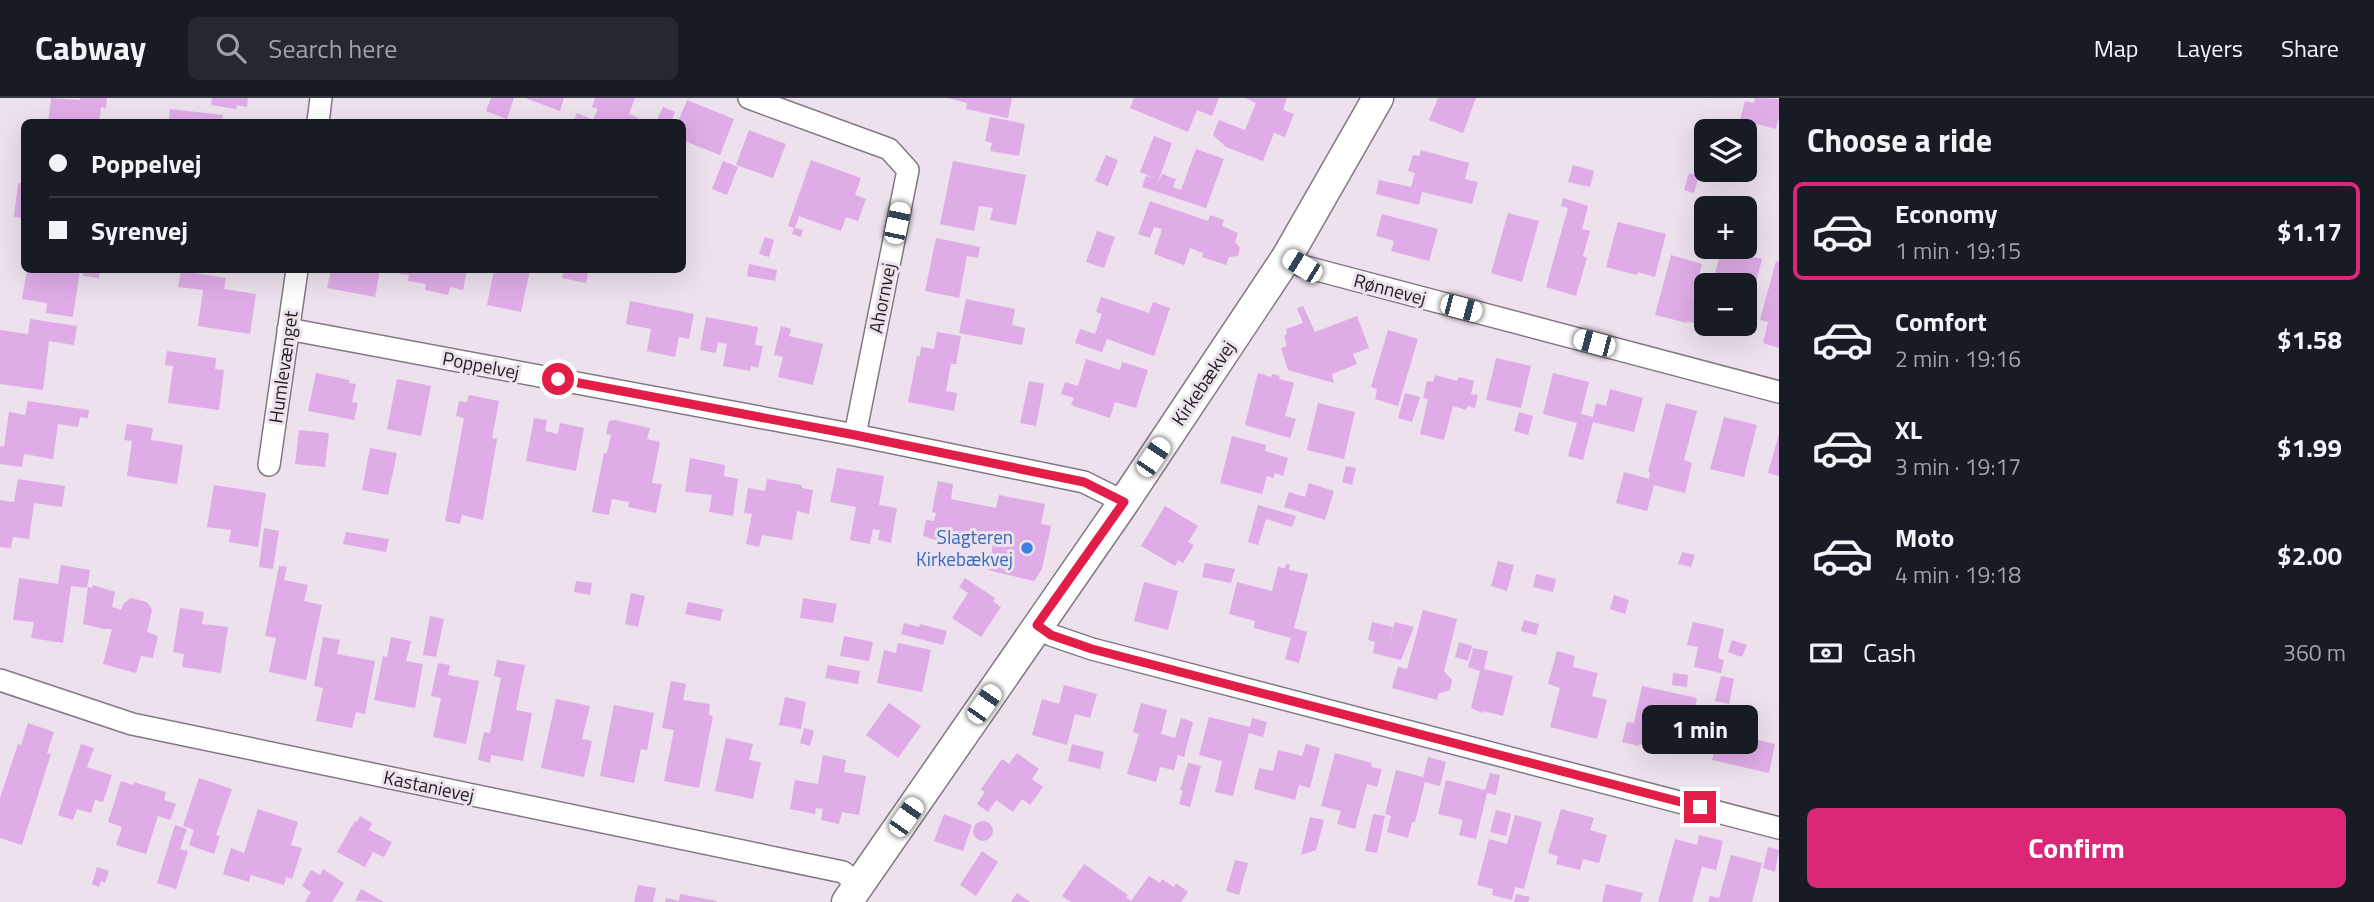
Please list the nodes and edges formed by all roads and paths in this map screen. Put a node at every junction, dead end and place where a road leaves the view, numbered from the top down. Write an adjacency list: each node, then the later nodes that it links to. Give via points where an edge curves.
1 (321, 98): 4 (street)
2 (749, 98): 9 (street, Ahornvej, via 889,149 908,170)
3 (1378, 98): 5 (street, Kirkebækvej)
4 (318, 119)
5 (1287, 257): 8 (street, Rønnevej, via 1302,266); 11 (street, Kirkebækvej)
6 (297, 273): 7 (street, Humlevænget)
7 (288, 329): 9 (street, Poppelvej); 10 (street, Humlevænget)
8 (1779, 392)
9 (855, 435): 11 (street, Poppelvej, via 1084,482)
10 (269, 466)
11 (1124, 502): 12 (street, Kirkebækvej)
12 (1037, 625): 14 (street, via 1051,635 1092,649); 15 (street, Kirkebækvej)
13 (0, 680): 15 (street, Kastanievej, via 132,724 843,872)
14 (1779, 828)
15 (853, 893)

